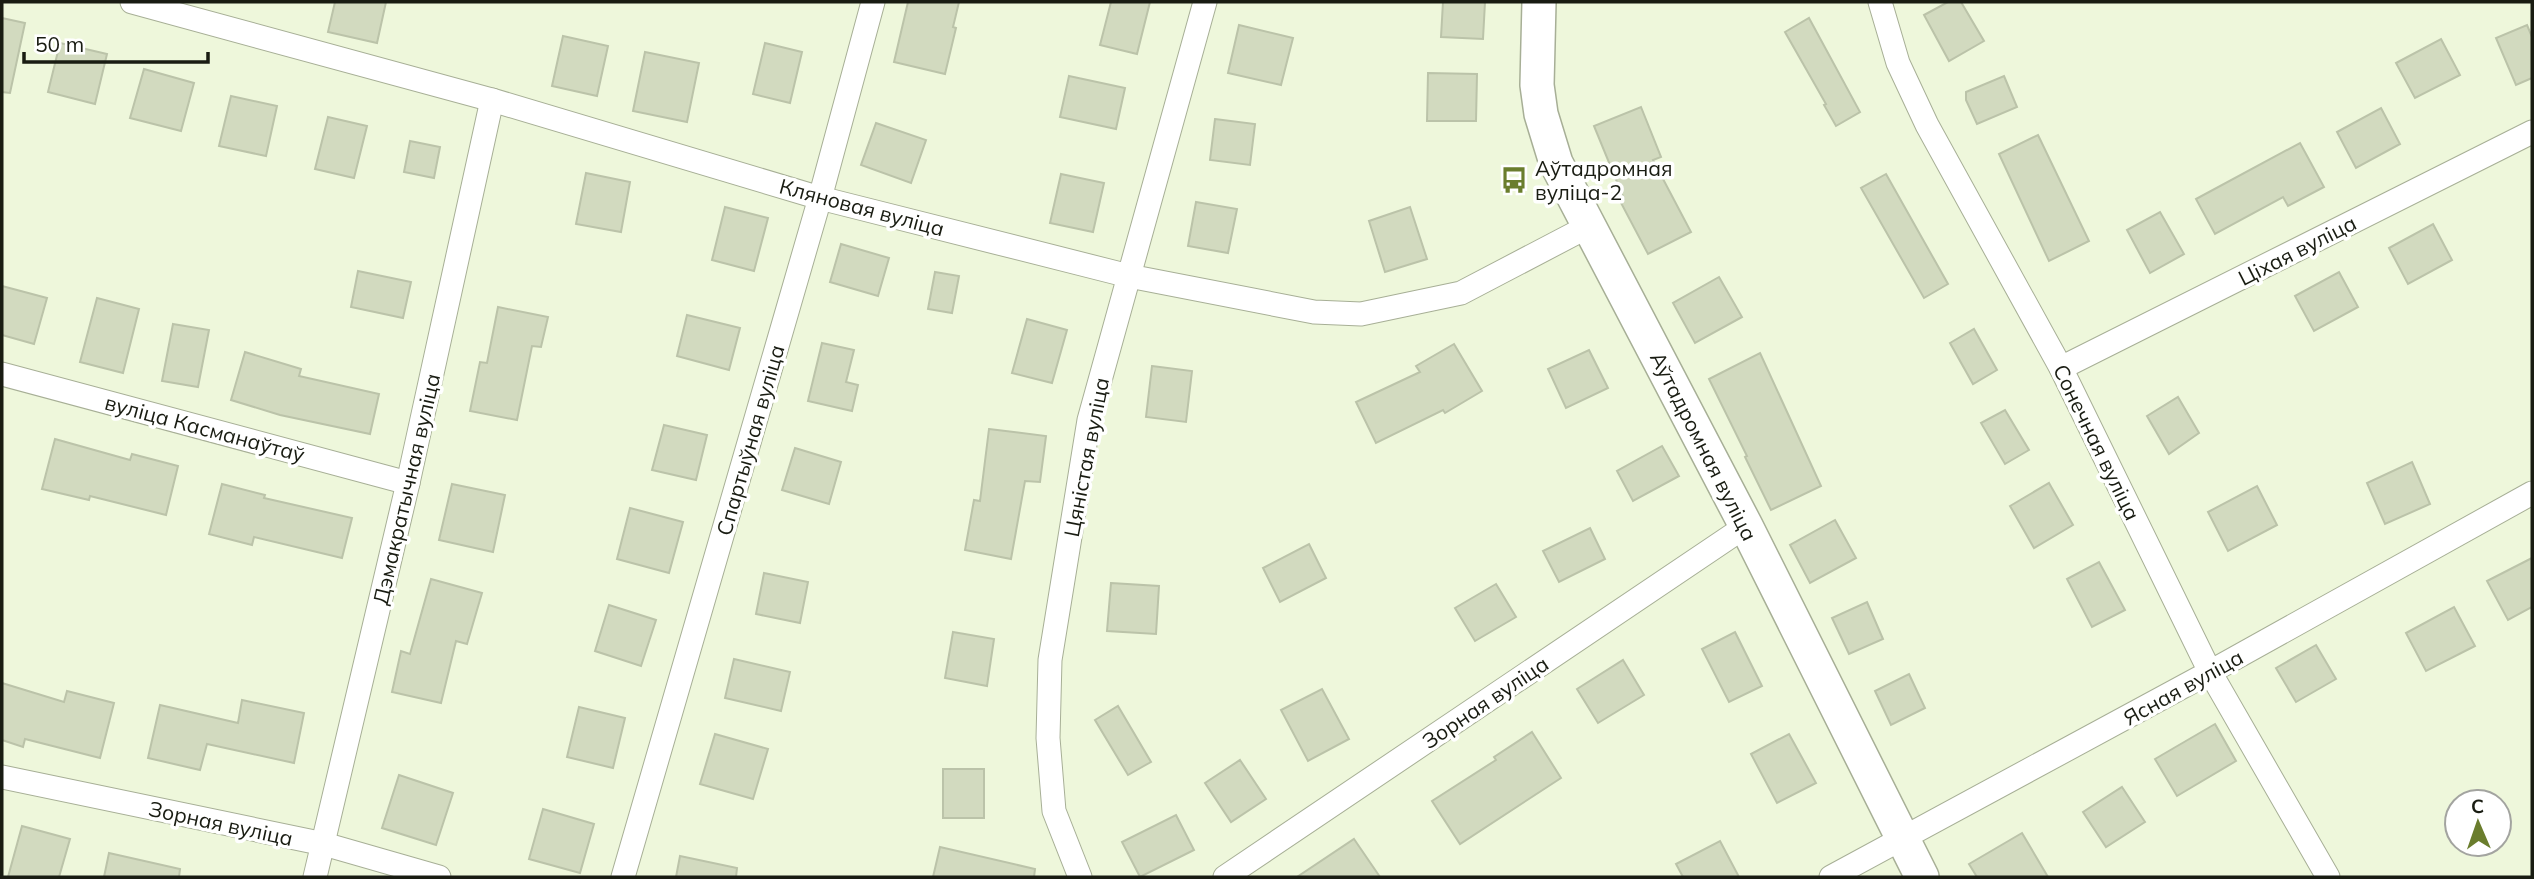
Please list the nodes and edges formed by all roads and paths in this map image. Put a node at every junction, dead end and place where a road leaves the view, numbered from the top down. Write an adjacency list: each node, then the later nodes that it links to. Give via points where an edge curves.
1 (132, 2): 6 (street, Кляновая вуліца)
2 (873, 2): 8 (street, Спартыўная вуліца)
3 (1205, 2): 10 (street, Цяністая вуліца)
4 (1539, 2): 9 (street, Аўтадромная вуліца, via 1536,60 1541,114 1556,163)
5 (1880, 2): 11 (street, Сонечная вуліца, via 1898,63 1927,125)
6 (492, 100): 8 (street, Кляновая вуліца); 13 (street, Дэмакратычная вуліца)
7 (2532, 132): 11 (street, Ціхая вуліца)
8 (820, 198): 10 (street, Кляновая вуліца); 22 (street, Спартыўная вуліца)
9 (1589, 226): 10 (street, Кляновая вуліца, via 1461,293 1362,314 1314,312); 15 (street, Аўтадромная вуліца)
10 (1129, 276): 23 (street, Цяністая вуліца, via 1089,420 1050,660 1048,738 1054,811)
11 (2061, 368): 16 (street, Сонечная вуліца)
12 (2, 374): 13 (street, вуліца Касманаўтаў)
13 (408, 483): 19 (street, Дэмакратычная вуліца)
14 (2532, 493): 16 (street, Ясная вуліца)
15 (1746, 526): 18 (street, Аўтадромная вуліца); 24 (street, Зорная вуліца)
16 (2210, 672): 18 (street, Ясная вуліца); 27 (street, Сонечная вуліца)
17 (2, 777): 19 (street, Зорная вуліца)
18 (1903, 838): 25 (street, Ясная вуліца); 26 (street, Аўтадромная вуліца)
19 (324, 844): 20 (street, Дэмакратычная вуліца); 21 (street, Зорная вуліца)
20 (315, 877)
21 (439, 877)
22 (622, 877)
23 (1080, 877)
24 (1225, 877)
25 (1832, 877)
26 (1922, 877)
27 (2328, 877)

